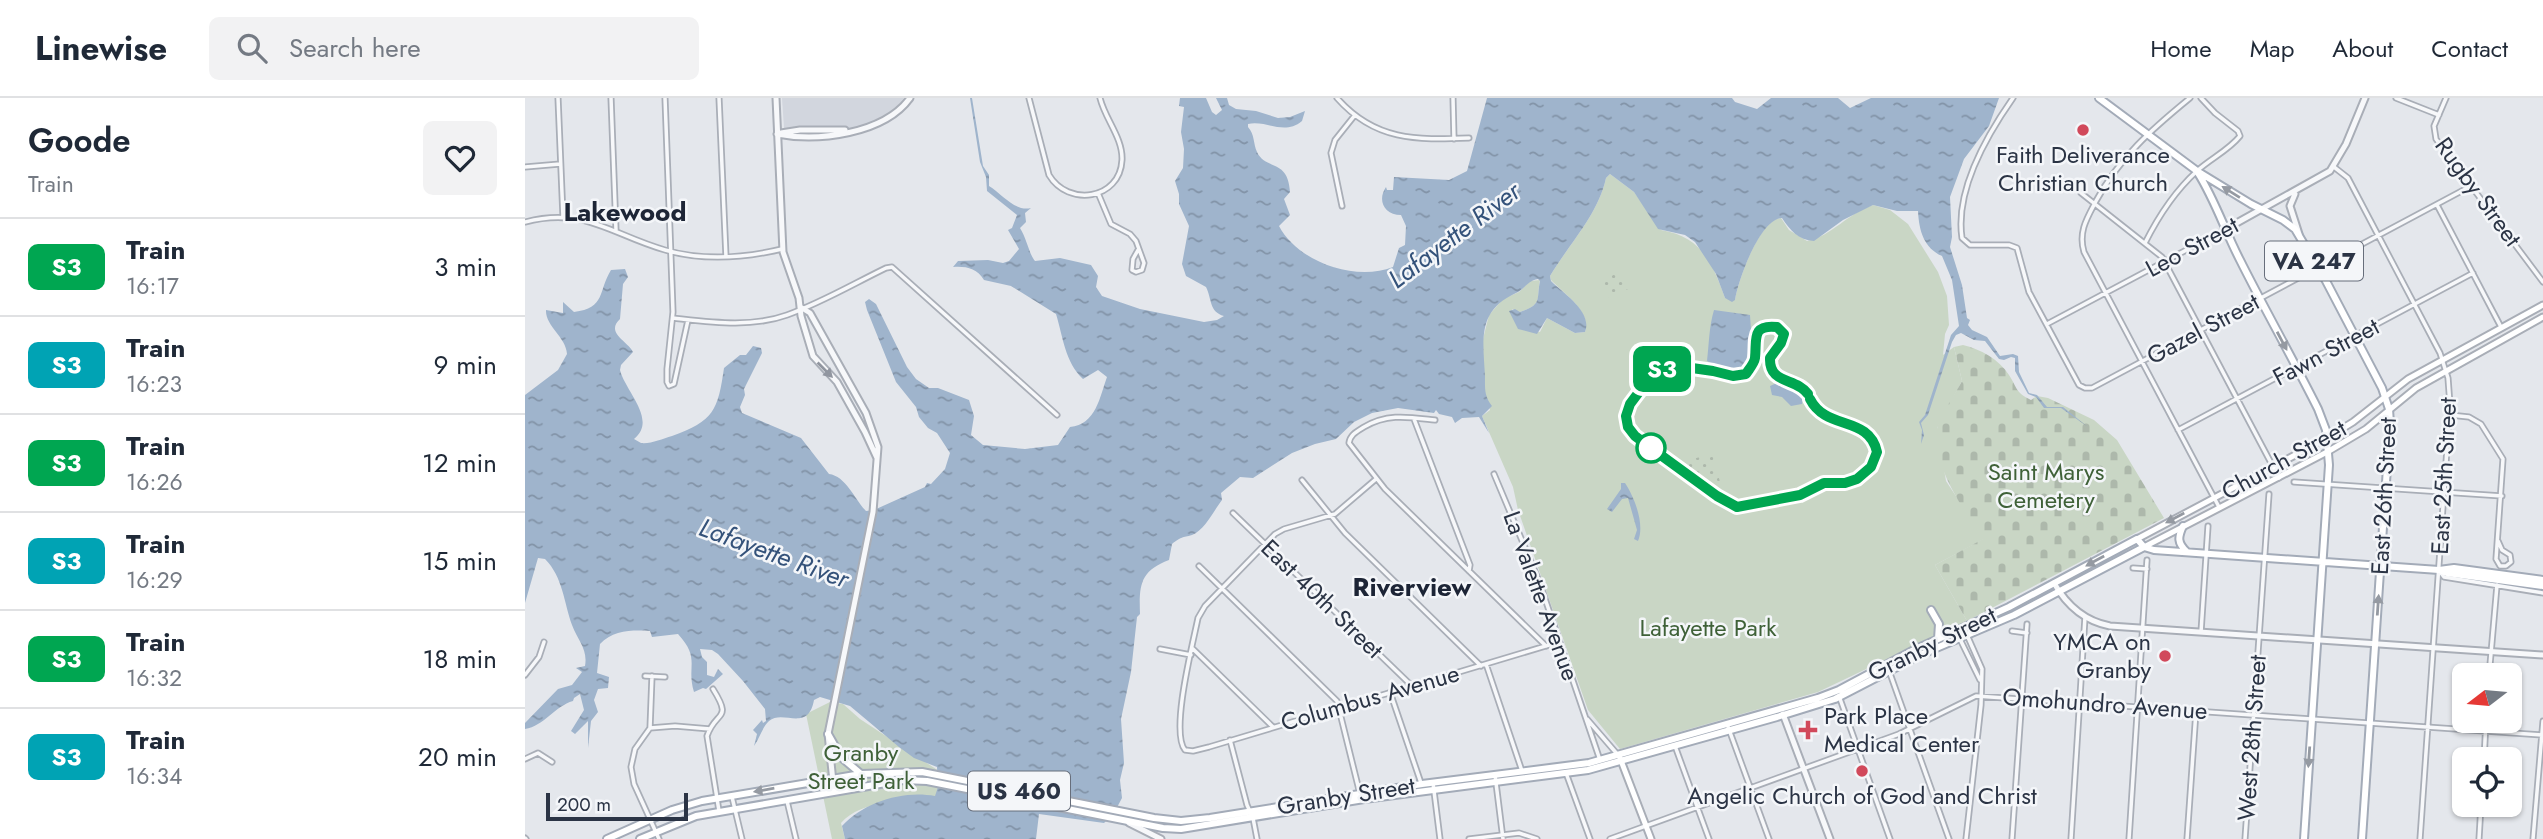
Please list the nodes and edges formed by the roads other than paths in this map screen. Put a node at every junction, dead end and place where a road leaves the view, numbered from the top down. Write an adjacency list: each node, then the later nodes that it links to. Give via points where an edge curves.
1 (558, 98): 24 (street)
2 (611, 98): 38 (street)
3 (666, 98): 45 (street)
4 (719, 98): 46 (street)
5 (776, 98): 21 (street)
6 (910, 98): 21 (street, via 885,121 867,128)
7 (1029, 98): 31 (street, via 1053,181 1071,194)
8 (1100, 98): 31 (street, via 1122,157 1118,176)
9 (1337, 98): 19 (street)
10 (1453, 98): 23 (street)
11 (2013, 98): 59 (street, via 1969,178 1961,212 1962,235 1970,245 2014,246 2025,282)
12 (2099, 98): 20 (main road, East 26th Street / VA 247)
13 (2190, 98): 20 (street)
14 (2201, 98): 27 (street, via 2239,138)
15 (2365, 98): 25 (street)
16 (2396, 98): 18 (street)
17 (2446, 98): 18 (street, Rugby Street)
18 (2439, 115): 28 (street, Rugby Street, via 2434,126 2436,139)
19 (1355, 116): 23 (street, via 1403,137); 34 (street, via 1335,140 1331,153)
20 (2147, 133): 27 (main road, East 26th Street / VA 247); 32 (street, via 2114,170)
21 (777, 134): 43 (street)
22 (1469, 138): 23 (street)
23 (1454, 139)
24 (560, 164): 26 (street); 36 (street)
25 (2334, 166): 30 (street, Leo Street); 41 (street, East 25th Street, via 2348,178)
26 (525, 167)
27 (2197, 171): 35 (main road, East 26th Street / VA 247, one-way to 27); 39 (main road, VA 247); 42 (street, via 2167,206)
28 (2471, 186): 33 (street, Gazel Street); 50 (street, Rugby Street)
29 (2081, 192): 32 (street)
30 (2297, 192): 35 (street, Leo Street); 40 (street, via 2290,206)
31 (1098, 193): 44 (street, via 1111,224 1133,237)
32 (2094, 204): 42 (street); 51 (street, via 2081,238)
33 (2437, 205): 41 (street, Gazel Street); 49 (street)
34 (1342, 206)
35 (2262, 210): 39 (street, Leo Street); 40 (main road, East 26th Street / VA 247)
36 (563, 217): 37 (street); 38 (street)
37 (525, 222)
38 (616, 230): 45 (street)
39 (2224, 230): 47 (street, Leo Street); 52 (main road, VA 247)
40 (2299, 234): 48 (main road, East 26th Street / VA 247)
41 (2378, 236): 48 (street, Gazel Street); 53 (street, East 25th Street)
42 (2145, 243): 47 (street)
43 (782, 249): 46 (street); 55 (street)
44 (1138, 250): 44 (street, via 1144,266 1140,272 1132,270 1131,264)
45 (670, 251): 46 (street); 57 (street)
46 (726, 257)
47 (2165, 262): 51 (street, Leo Street); 61 (street)
48 (2318, 268): 52 (street, Gazel Street); 62 (main road, East 26th Street / VA 247)
49 (2473, 273): 53 (street, Fawn Street); 60 (street)
50 (2543, 282)
51 (2105, 293): 59 (street, Leo Street); 64 (street)
52 (2260, 299): 61 (street, Gazel Street); 65 (main road, VA 247, one-way to 65)
53 (2415, 305): 62 (street, Fawn Street); 63 (street, East 25th Street)
54 (2543, 305): 60 (main road, Church Street)
55 (802, 308): 58 (street, via 748,321 714,324); 70 (street, via 886,268 896,269); 77 (street, via 810,313 866,413 876,438); 77 (street, one-way to 77, via 813,356 837,382)
56 (2543, 317): 66 (main road, Church Street)
57 (673, 318): 58 (street); 58 (street, via 667,382 671,387)
58 (688, 320)
59 (2047, 324): 64 (street, Gazel Street, via 2082,387 2092,388)
60 (2502, 327): 63 (main road, Church Street)
61 (2201, 330): 64 (street, Gazel Street); 68 (street)
62 (2355, 336): 65 (street, Fawn Street); 67 (main road, East 26th Street / VA 247)
63 (2443, 359): 66 (street, East 25th Street); 67 (main road, Church Street)
64 (2142, 362): 74 (street)
65 (2296, 368): 68 (street, Fawn Street); 75 (main road, VA 247, via 2318,409)
66 (2447, 370): 69 (main road, Church Street); 71 (street, East 25th Street)
67 (2385, 396): 69 (main road, East 26th Street / VA 247); 75 (main road, Church Street)
68 (2237, 399): 74 (street, Fawn Street); 78 (street)
69 (2389, 409): 76 (main road, Church Street); 85 (main road, East 26th Street / VA 247)
70 (1057, 415)
71 (2450, 415): 86 (street, East 25th Street); 88 (street, via 2473,419 2487,433 2503,459)
72 (1412, 418): 73 (street); 81 (street, via 1378,420 1350,437 1349,443); 109 (street)
73 (1435, 420)
74 (2178, 430): 89 (street)
75 (2327, 438): 76 (main road, VA 247); 78 (main road, Church Street)
76 (2329, 451): 80 (main road, Church Street); 84 (main road, VA 247)
77 (878, 461): 171 (street, via 875,498)
78 (2273, 467): 80 (street); 89 (main road, Church Street)
79 (1494, 474): 130 (street, La Valette Avenue)
80 (2279, 478): 90 (main road, Church Street)
81 (1376, 479): 92 (street); 109 (street)
82 (1302, 480): 92 (street)
83 (2294, 482): 84 (street)
84 (2328, 484): 85 (street); 103 (main road, VA 247)
85 (2386, 488): 86 (street); 104 (main road, East 26th Street / VA 247)
86 (2445, 492): 88 (street); 108 (street, East 25th Street)
87 (2269, 494): 101 (street, West 28th Street)
88 (2502, 496): 96 (street)
89 (2214, 498): 90 (street); 95 (main road, Church Street, one-way to 95)
90 (2219, 508): 93 (main road, Church Street)
91 (1233, 513): 97 (street, East 40th Street)
92 (1329, 516): 97 (street, via 1284,528); 140 (street)
93 (2183, 526): 98 (main road, Church Street); 99 (main road, via 2179,541)
94 (2209, 526): 100 (street)
95 (2137, 539): 98 (main road); 111 (main road, Church Street / US 460, one-way to 111)
96 (2498, 541): 96 (street, via 2510,555 2506,566 2497,561)
97 (1265, 543): 114 (street); 147 (street, East 40th Street)
98 (2144, 547): 99 (main road); 115 (main road, Church Street / US 460)
99 (2188, 553): 100 (main road)
100 (2207, 554): 101 (main road); 123 (street)
101 (2264, 558): 103 (main road); 125 (street, West 28th Street)
102 (2147, 560): 107 (street)
103 (2322, 561): 104 (main road); 128 (main road, VA 247)
104 (2381, 565): 108 (main road); 131 (main road, East 26th Street / VA 247, one-way to 104)
105 (1199, 566): 114 (street)
106 (2133, 568): 107 (street)
107 (2147, 569): 120 (street)
108 (2439, 570): 110 (main road, via 2466,569); 112 (street, via 2444,578); 113 (main road); 134 (street, East 25th Street)
109 (1469, 571): 132 (street)
110 (2543, 580)
111 (2054, 583): 115 (street); 121 (main road, Granby Street / US 460)
112 (2497, 585): 116 (street); 136 (street)
113 (2543, 586)
114 (1221, 589): 133 (street, via 1201,611); 154 (street)
115 (2059, 592): 118 (street); 126 (main road, Granby Street / US 460)
116 (2543, 593)
117 (1931, 610): 127 (main road, via 1939,624)
118 (2085, 617): 120 (street, via 2110,626); 153 (street)
119 (2027, 624): 124 (street)
120 (2144, 628): 123 (street); 155 (street)
121 (1959, 630): 126 (street); 126 (street); 127 (main road, Granby Street / US 460)
122 (2012, 631): 124 (street, Granby Street)
123 (2201, 632): 125 (street)
124 (2027, 633): 152 (street)
125 (2259, 636): 128 (street); 158 (street, West 28th Street)
126 (1963, 637): 141 (main road, Granby Street / US 460); 146 (street); 146 (street, via 1981,665)
127 (1938, 639): 141 (main road, Granby Street / US 460)
128 (2317, 640): 131 (street); 160 (main road, VA 247)
129 (544, 642): 142 (street)
130 (1559, 642): 132 (street, Columbus Avenue); 159 (street, La Valette Avenue)
131 (2375, 645): 134 (street); 162 (main road, VA 247)
132 (1546, 646): 140 (street, Columbus Avenue)
133 (1192, 648): 138 (street); 164 (street)
134 (2433, 648): 136 (street); 163 (street, East 25th Street)
135 (1160, 649): 138 (street)
136 (2491, 652): 137 (street); 139 (street)
137 (2543, 655)
138 (1191, 656): 173 (street, Columbus Avenue, via 1179,719 1182,747 1192,751)
139 (2491, 663)
140 (1483, 665): 147 (street, Columbus Avenue); 181 (street)
141 (1888, 668): 150 (main road, Granby Street / US 460); 169 (street)
142 (525, 675)
143 (645, 676): 144 (street)
144 (652, 677): 145 (street); 166 (street)
145 (665, 677)
146 (1981, 682): 151 (street)
147 (1412, 686): 149 (street, Columbus Avenue)
148 (713, 689): 168 (street, via 723,711)
149 (1390, 692): 154 (street, Columbus Avenue); 187 (street, East 40th Street)
150 (1838, 694): 157 (main road, Granby Street / US 460); 175 (street)
151 (1981, 696): 152 (street, Omohundro Avenue); 169 (street, Omohundro Avenue); 221 (street)
152 (2022, 699): 153 (street, Omohundro Avenue); 222 (street)
153 (2080, 703): 155 (street, Omohundro Avenue); 223 (street)
154 (1339, 707): 164 (street, Columbus Avenue); 191 (street)
155 (2138, 707): 156 (street, Omohundro Avenue); 224 (street)
156 (2196, 711): 158 (street, Omohundro Avenue); 225 (street)
157 (1783, 712): 165 (main road, Granby Street / US 460); 180 (street)
158 (2253, 715): 160 (street, Omohundro Avenue); 226 (street, West 28th Street)
159 (1585, 718): 176 (street, La Valette Avenue); 178 (street, La Valette Avenue)
160 (2312, 718): 162 (street, Omohundro Avenue); 227 (main road, VA 247, one-way to 227)
161 (2543, 721): 172 (street)
162 (2369, 723): 163 (street, Omohundro Avenue); 228 (main road, VA 247)
163 (2428, 726): 167 (street, Omohundro Avenue); 229 (street, East 25th Street)
164 (1273, 727): 173 (street, Columbus Avenue)
165 (1729, 727): 174 (main road, Granby Street / US 460); 188 (street)
166 (650, 728): 168 (street); 200 (street, via 635,749 631,767)
167 (2452, 728)
168 (710, 729): 192 (street, via 707,740)
169 (1910, 729): 175 (street, Omohundro Avenue); 220 (street)
170 (2520, 733): 172 (street, Omohundro Avenue)
171 (828, 734): 183 (main road, via 841,757); 185 (street)
172 (2542, 735): 231 (street)
173 (1230, 740): 197 (street)
174 (1674, 743): 176 (main road, Granby Street / US 460); 194 (street)
175 (1857, 748): 180 (street, Omohundro Avenue); 219 (street)
176 (1620, 758): 178 (main road, Granby Street / US 460); 182 (main road, Granby Street / US 460); 201 (main road)
177 (525, 759): 179 (street, via 538,753)
178 (1600, 760): 181 (main road, Granby Street / US 460)
179 (552, 762)
180 (1803, 768): 188 (street, Omohundro Avenue); 218 (street)
181 (1523, 771): 184 (main road, Granby Street / US 460)
182 (1566, 773): 184 (main road, Granby Street / US 460); 213 (street)
183 (862, 774): 185 (main road, Granby Street / US 460); 198 (main road, Granby Street / US 460, via 914,771)
184 (1496, 778): 186 (main road, Granby Street / US 460); 203 (street)
185 (832, 779): 189 (street); 190 (main road, Granby Street / US 460, one-way to 190)
186 (1433, 786): 187 (main road, Granby Street / US 460); 210 (street)
187 (1423, 787): 191 (main road, Granby Street / US 460)
188 (1750, 788): 194 (street, Omohundro Avenue); 217 (street)
189 (834, 791): 193 (main road, Granby Street / US 460); 198 (main road, Granby Street / US 460, via 914,780)
190 (731, 795): 192 (main road, Granby Street / US 460); 195 (street)
191 (1360, 797): 197 (main road, Granby Street / US 460)
192 (716, 798): 196 (street); 200 (main road, Granby Street / US 460)
193 (786, 799): 195 (main road, Granby Street / US 460); 207 (street)
194 (1697, 806): 201 (street, Omohundro Avenue); 216 (street)
195 (734, 808): 196 (main road, Granby Street / US 460); 206 (street)
196 (719, 811): 202 (main road, Granby Street / US 460, via 682,820)
197 (1252, 815): 198 (main road, Granby Street / US 460, via 1181,829); 209 (street)
198 (1123, 816): 208 (street)
199 (2480, 817): 230 (street)
200 (650, 820): 202 (street); 204 (main road, Granby Street / US 460)
201 (1646, 825): 214 (street, Omohundro Avenue); 215 (main road)
202 (657, 835): 205 (main road, Granby Street / US 460)
203 (1503, 837): 211 (street); 212 (street, via 1519,833)
204 (607, 839)
205 (640, 839)
206 (742, 839)
207 (796, 839)
208 (1161, 839)
209 (1257, 839)
210 (1440, 839)
211 (1469, 839)
212 (1537, 839)
213 (1590, 839)
214 (1610, 839)
215 (1651, 839)
216 (1709, 839)
217 (1769, 839)
218 (1830, 839)
219 (1890, 839)
220 (1949, 839)
221 (1966, 839)
222 (2012, 839)
223 (2071, 839)
224 (2129, 839)
225 (2187, 839)
226 (2245, 839)
227 (2304, 839)
228 (2362, 839)
229 (2420, 839)
230 (2479, 839)
231 (2533, 839)

